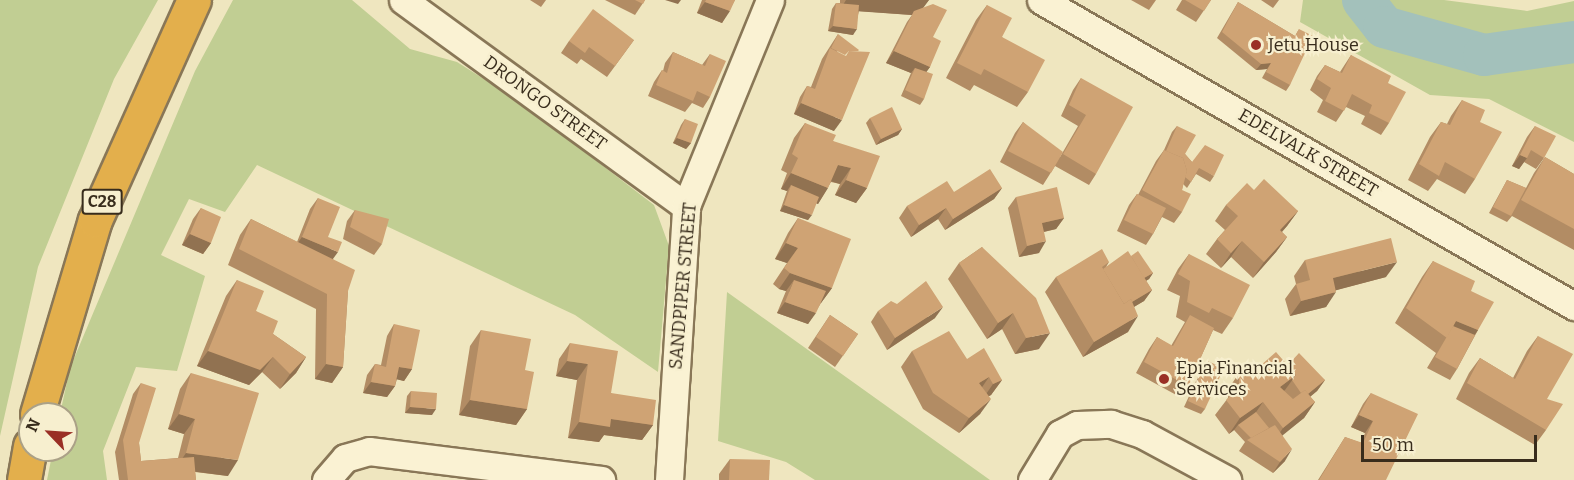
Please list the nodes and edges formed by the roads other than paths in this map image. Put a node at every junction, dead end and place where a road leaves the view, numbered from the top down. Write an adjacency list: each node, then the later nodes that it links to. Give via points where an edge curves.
1 (194, 0): 7 (highway, C28, via 94,220)
2 (403, 0): 5 (street, DRONGO STREET)
3 (770, 0): 5 (street, SANDPIPER STREET)
4 (1041, 0): 6 (street, EDELVALK STREET)
5 (687, 206): 12 (street, SANDPIPER STREET)
6 (1574, 306)
7 (41, 402)
8 (27, 462): 9 (highway)
9 (24, 480)
10 (326, 480): 11 (street, via 345,458 369,451)
11 (601, 480)
12 (669, 480)
13 (1032, 480): 14 (street, via 1060,434 1077,424 1111,424 1142,434)
14 (1227, 480)

